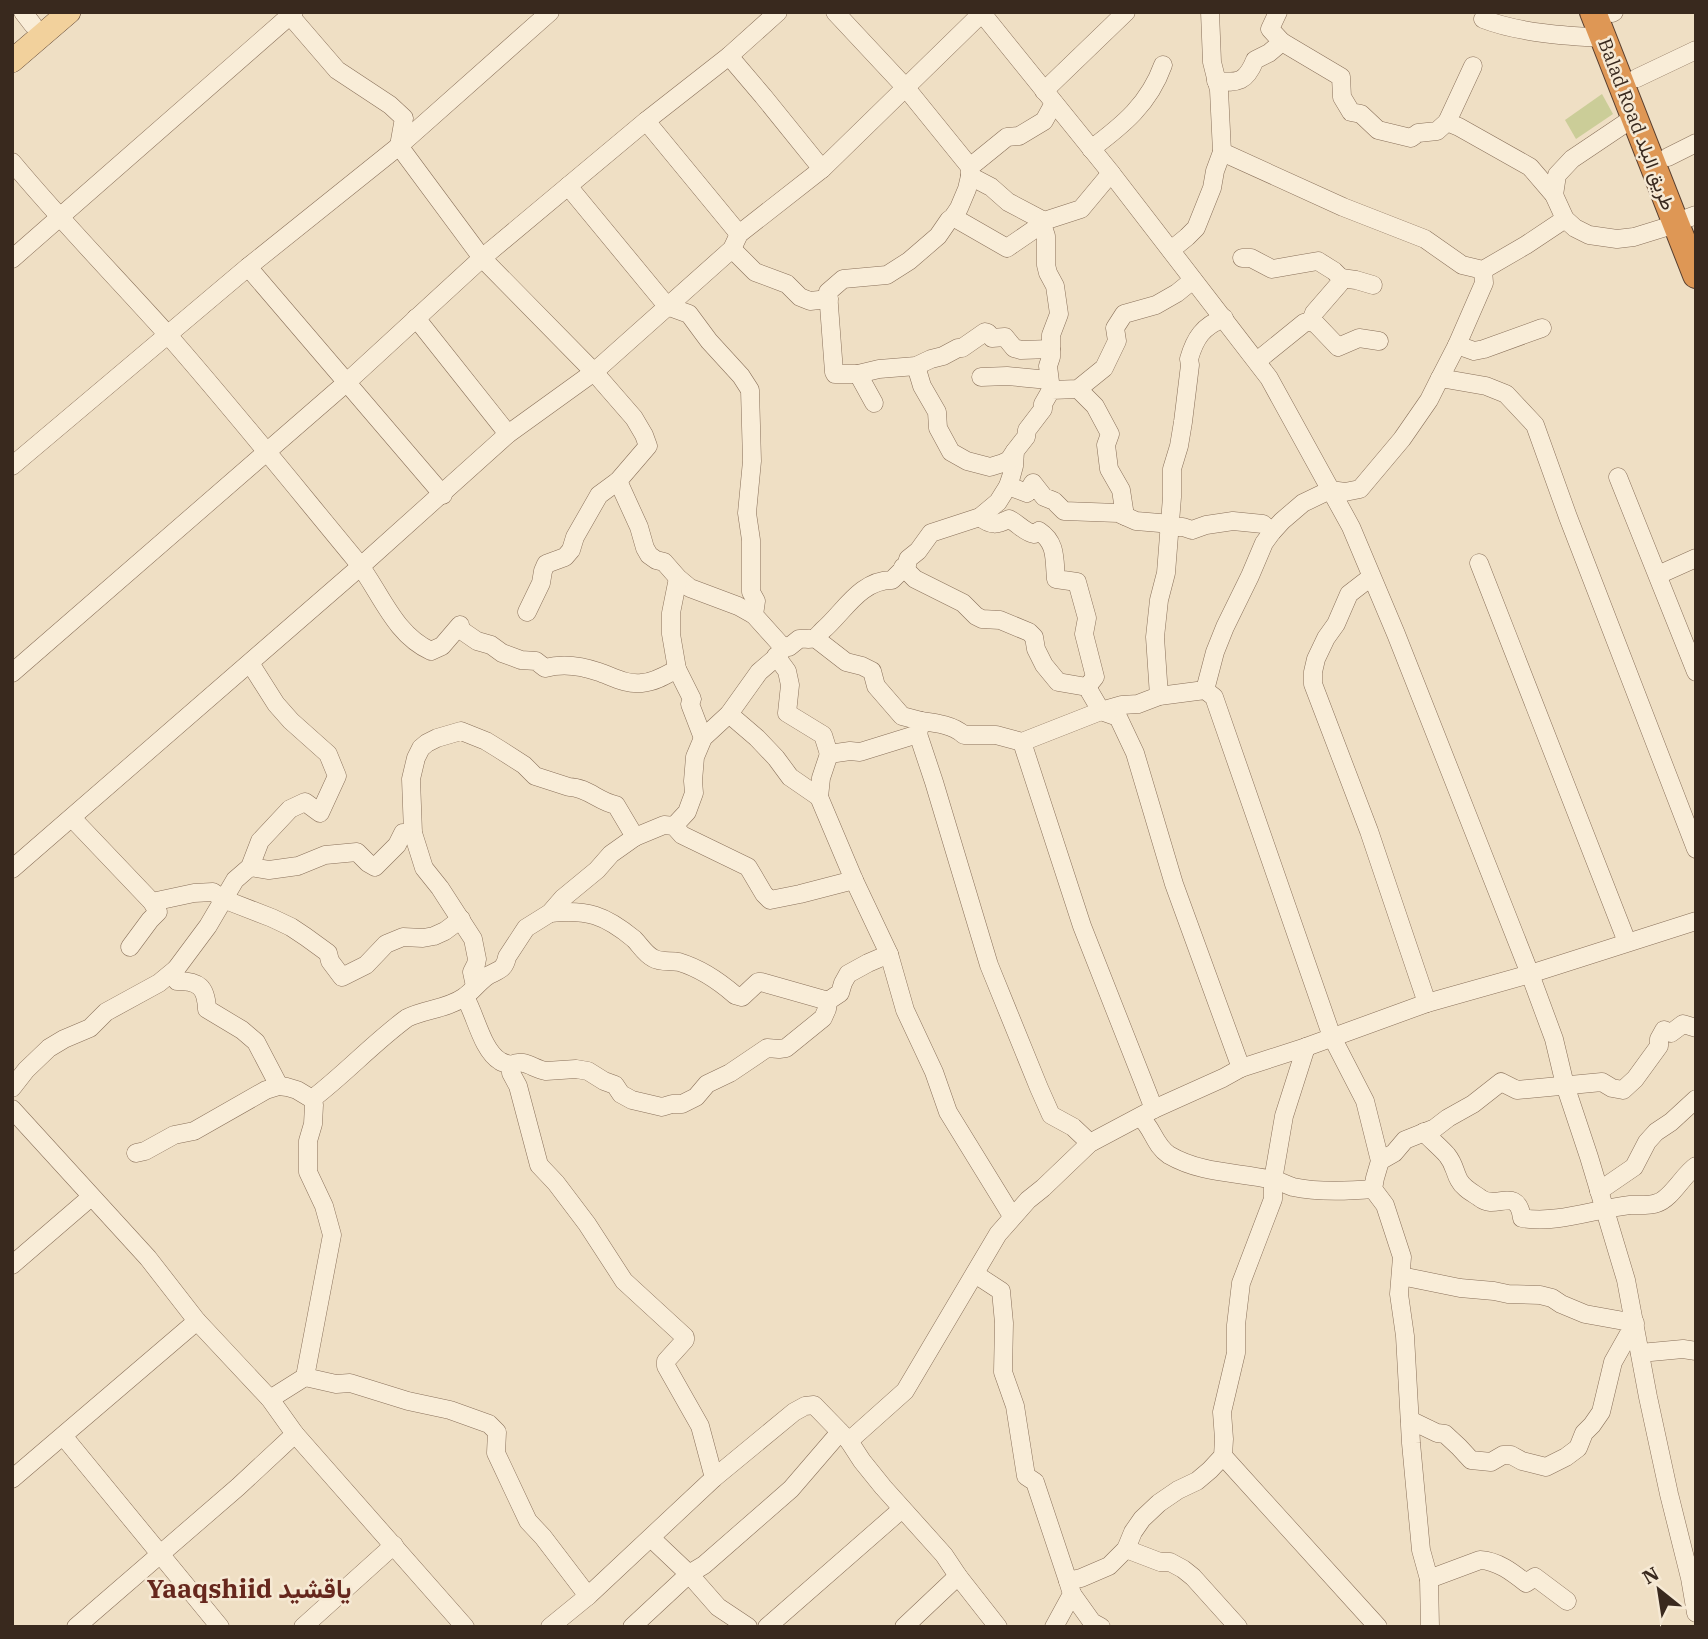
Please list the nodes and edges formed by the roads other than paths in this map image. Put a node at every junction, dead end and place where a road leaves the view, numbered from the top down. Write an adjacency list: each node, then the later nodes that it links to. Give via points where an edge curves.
1 (69, 12): 19 (main road)
2 (551, 12): 30 (street)
3 (778, 12): 18 (street)
4 (835, 12): 24 (street)
5 (1126, 12): 25 (street)
6 (1210, 12): 23 (street)
7 (1278, 12): 16 (street, via 1270,29)
8 (1593, 12): 14 (highway, Balad Road طريق البلد)
9 (1613, 12): 22 (highway, Balad Road طريق البلد)
10 (291, 13): 30 (street, via 337,70 404,118); 41 (street)
11 (982, 13): 24 (street); 25 (street)
12 (34, 16): 15 (main road)
13 (1483, 19): 14 (street, via 1531,31)
14 (1604, 38): 26 (highway, Balad Road طريق البلد)
15 (12, 42)
16 (1282, 42): 23 (street, via 1255,60 1241,80); 28 (street, via 1341,77 1342,97 1351,112 1361,114 1378,130 1411,138 1437,131)
17 (1696, 50): 22 (street)
18 (729, 56): 27 (street); 35 (street)
19 (12, 61)
20 (1163, 65): 31 (street, via 1145,101)
21 (1473, 66): 28 (street)
22 (1637, 78): 33 (highway, Balad Road طريق البلد)
23 (1216, 81): 32 (street)
24 (906, 88): 35 (street); 36 (street)
25 (1049, 97): 31 (street); 36 (street, via 1044,121 1028,132 1007,137)
26 (1633, 118): 39 (street, via 1572,159 1557,175); 44 (highway, Balad Road طريق البلد)
27 (646, 121): 38 (street); 45 (street)
28 (1447, 122): 39 (street, via 1530,167)
29 (1696, 143): 33 (street)
30 (399, 146): 48 (street); 50 (street)
31 (1091, 149): 37 (street)
32 (1222, 152): 46 (street, via 1196,228); 51 (street, via 1425,239 1462,265)
33 (1668, 158): 44 (highway, Balad Road طريق البلد)
34 (12, 162): 41 (street)
35 (822, 169): 45 (street)
36 (970, 171): 40 (street); 43 (street)
37 (1111, 173): 43 (street, via 1081,209); 46 (street)
38 (568, 186): 48 (street); 57 (street)
39 (1554, 195): 42 (street)
40 (953, 217): 43 (street, via 1007,248); 56 (street, via 939,236 909,261 887,275 843,279 828,292)
41 (60, 218): 47 (street); 62 (street)
42 (1566, 219): 44 (street, via 1589,236 1617,239); 51 (street)
43 (1043, 223): 65 (street, via 1046,265 1059,314)
44 (1689, 223): 52 (highway, Balad Road طريق البلد)
45 (735, 242): 56 (street, via 755,272 787,284 810,301); 57 (street)
46 (1171, 250): 54 (street)
47 (12, 258)
48 (482, 258): 58 (street); 68 (street)
49 (1242, 258): 53 (street, via 1272,269 1318,261)
50 (248, 267): 62 (street); 72 (street)
51 (1483, 270): 64 (street, via 1484,283)
52 (1696, 275)
53 (1341, 278): 55 (street); 60 (street)
54 (1193, 280): 59 (street); 74 (street, via 1156,305 1124,314 1115,328 1117,341 1109,360)
55 (1373, 285)
56 (829, 299): 69 (street, via 834,372)
57 (667, 306): 68 (street); 97 (street, via 689,314 750,390 752,461 747,513)
58 (416, 318): 72 (street); 76 (street)
59 (1224, 318): 66 (street); 87 (street, via 1210,323 1188,359 1184,422 1172,469)
60 (1311, 321): 63 (street, via 1338,347 1359,338); 66 (street)
61 (1542, 328): 64 (street, via 1474,351)
62 (167, 335): 77 (street); 79 (street)
63 (1379, 341)
64 (1457, 345): 71 (street)
65 (1051, 349): 67 (street, via 1021,350 1005,337 992,338 985,332 962,348); 73 (street)
66 (1257, 361): 83 (street)
67 (916, 366): 69 (street); 78 (street, via 951,452 990,467 1009,460)
68 (594, 372): 76 (street); 81 (street, via 647,440 648,446)
69 (858, 374): 75 (street)
70 (981, 377): 73 (street, via 1007,376)
71 (1440, 377): 83 (street, via 1402,439 1360,489); 118 (street, via 1506,394 1535,425)
72 (346, 383): 77 (street); 84 (street)
73 (1050, 385): 74 (street); 78 (street, via 1043,409)
74 (1078, 389): 85 (street, via 1095,406 1110,434 1106,445 1109,469 1121,490)
75 (874, 403)
76 (508, 434): 84 (street)
77 (266, 451): 91 (street); 103 (street)
78 (1015, 451): 82 (street)
79 (12, 466)
80 (1618, 477): 93 (street)
81 (618, 481): 95 (street, via 649,555 664,562); 96 (street, via 598,495 572,550 546,564)
82 (1008, 486): 85 (street, via 1027,492 1032,484 1064,511); 86 (street)
83 (1329, 490): 88 (street, via 1303,503); 94 (street, via 1351,527)
84 (443, 495): 91 (street)
85 (1125, 516): 87 (street)
86 (980, 517): 92 (street, via 931,533); 104 (street, via 989,524 1009,519 1027,533 1039,531 1048,537 1055,555 1056,579 1077,582 1095,677)
87 (1170, 527): 88 (street, via 1192,530 1233,522 1263,524); 106 (street, via 1155,637)
88 (1272, 532): 105 (street, via 1225,626)
89 (1696, 558): 93 (street)
90 (1479, 562): 127 (street)
91 (361, 566): 100 (street); 101 (street, via 408,636 431,651 442,646 460,625 477,641 545,668 558,664 580,667 641,684)
92 (903, 567): 98 (street, via 892,580 882,580 851,599); 104 (street, via 915,579 963,603 976,616 1030,632 1044,665 1058,682)
93 (1658, 575): 102 (street)
94 (1371, 577): 131 (street); 134 (street, via 1349,594 1316,659 1313,684)
95 (678, 578): 97 (street, via 690,588); 101 (street, via 670,626)
96 (527, 612)
97 (754, 615): 99 (street)
98 (815, 638): 99 (street, via 799,639); 109 (street, via 846,662 872,671 876,686 902,716)
99 (778, 651): 108 (street); 112 (street, via 790,685 787,713 823,735)
100 (250, 663): 114 (street); 119 (street, via 276,704 328,754 337,776 320,813 305,802 290,809 260,841)
101 (677, 669): 110 (street)
102 (1696, 672)
103 (12, 673)
104 (1087, 687): 107 (street)
105 (1205, 690): 106 (street); 136 (street, via 1213,697)
106 (1159, 696): 107 (street)
107 (1101, 711): 111 (street); 139 (street, via 1118,717 1135,753 1174,884)
108 (729, 714): 110 (street); 113 (street, via 790,777)
109 (920, 727): 111 (street, via 940,724 964,735 996,734); 112 (street, via 860,752); 148 (street, via 989,965 1039,1088 1051,1115)
110 (703, 738): 115 (street, via 695,757 694,793 687,812)
111 (1022, 742): 146 (street)
112 (830, 754): 113 (street)
113 (818, 797): 121 (street)
114 (72, 817): 120 (street); 123 (street)
115 (674, 826): 117 (street, via 664,825); 121 (street, via 682,835 748,867 770,900)
116 (413, 834): 117 (street, via 411,779 416,758 427,743 461,731 499,749 535,776 616,805); 119 (street, via 401,835 375,867 357,852 325,855 298,866); 125 (street, via 424,868)
117 (635, 837): 124 (street)
118 (1696, 849)
119 (250, 867): 122 (street)
120 (12, 869)
121 (854, 880): 129 (street)
122 (223, 899): 123 (street, via 213,892); 125 (street, via 291,927 328,953 342,978 366,965 386,944 403,937 434,936); 130 (street)
123 (152, 902): 128 (street, via 158,912)
124 (550, 913): 132 (street, via 526,928 501,970); 133 (street, via 597,915 620,928 653,958 693,967 735,995 742,996 761,982)
125 (461, 919): 132 (street, via 473,939 477,958)
126 (1696, 921): 127 (street)
127 (1627, 942): 131 (street)
128 (130, 947)
129 (889, 954): 133 (street, via 848,974 840,993); 157 (street, via 905,1010 948,1112)
130 (176, 969): 141 (street, via 177,981 203,988 207,1009 256,1042); 142 (street, via 106,1012 90,1028 49,1048)
131 (1530, 974): 134 (street); 140 (street, via 1554,1039)
132 (470, 991): 138 (street, via 485,1044 500,1061); 143 (street, via 407,1018)
133 (828, 1001): 138 (street, via 824,1018 786,1048 768,1048 682,1104 662,1107 632,1100 615,1085 582,1069 546,1071 523,1062)
134 (1427, 1003): 136 (street)
135 (1696, 1028): 140 (street, via 1683,1024 1671,1033 1664,1030 1659,1046 1623,1090 1602,1082)
136 (1332, 1037): 137 (street); 150 (street, via 1364,1101)
137 (1306, 1047): 139 (street); 152 (street, via 1284,1116)
138 (511, 1065): 172 (street, via 538,1165 587,1224 624,1281 685,1336 666,1366 700,1426)
139 (1241, 1068): 146 (street)
140 (1564, 1085): 147 (street, via 1517,1090 1501,1082); 154 (street)
141 (279, 1086): 143 (street); 149 (street, via 194,1131)
142 (12, 1088)
143 (312, 1099): 165 (street, via 308,1172 332,1236)
144 (1696, 1099): 154 (street, via 1656,1132 1634,1167)
145 (12, 1109): 155 (street)
146 (1147, 1113): 148 (street); 152 (street, via 1156,1144 1167,1154 1208,1170)
147 (1424, 1132): 150 (street, via 1405,1140); 156 (street, via 1446,1154 1467,1189 1486,1202 1512,1200 1522,1218 1559,1218)
148 (1090, 1143): 157 (street)
149 (136, 1153)
150 (1380, 1161): 153 (street)
151 (1696, 1166): 156 (street, via 1657,1203)
152 (1273, 1180): 153 (street, via 1295,1187); 171 (street, via 1273,1199 1241,1283 1236,1353 1222,1412)
153 (1373, 1189): 160 (street, via 1385,1205 1402,1258)
154 (1599, 1191): 156 (street)
155 (91, 1197): 158 (street); 161 (street, via 148,1258)
156 (1604, 1209): 162 (street)
157 (1013, 1216): 159 (street)
158 (12, 1265)
159 (975, 1274): 169 (street, via 905,1391); 182 (street, via 1001,1291 1003,1372 1017,1416 1026,1476 1035,1482)
160 (1401, 1276): 162 (street, via 1460,1288 1540,1295 1585,1314); 167 (street)
161 (197, 1321): 166 (street); 170 (street)
162 (1635, 1323): 164 (street); 167 (street, via 1613,1362 1601,1412 1578,1448 1555,1464 1546,1466 1511,1455 1491,1462 1471,1460 1445,1434)
163 (1696, 1351): 164 (street)
164 (1640, 1353): 185 (street)
165 (305, 1377): 166 (street); 183 (street, via 350,1383 489,1424 497,1432 496,1453 528,1521)
166 (270, 1399): 168 (street)
167 (1410, 1420): 181 (street, via 1420,1550)
168 (295, 1434): 176 (street); 178 (street)
169 (845, 1436): 172 (street, via 814,1405 805,1406); 174 (street); 179 (street, via 791,1489)
170 (64, 1437): 173 (street); 178 (street)
171 (1223, 1456): 177 (street, via 1197,1481 1159,1503 1142,1519); 199 (street)
172 (714, 1478): 175 (street)
173 (12, 1479)
174 (902, 1509): 180 (street); 193 (street)
175 (650, 1538): 179 (street); 183 (street)
176 (394, 1545): 188 (street); 189 (street)
177 (1126, 1549): 182 (street, via 1109,1566); 198 (street, via 1183,1569)
178 (159, 1554): 186 (street); 187 (street)
179 (689, 1574): 191 (street); 192 (street, via 718,1608)
180 (958, 1576): 194 (street); 195 (street)
181 (1429, 1578): 184 (street, via 1488,1560 1526,1583 1535,1577); 200 (street)
182 (1070, 1587): 196 (street); 197 (street, via 1092,1622)
183 (588, 1596): 190 (street)
184 (1567, 1601)
185 (1696, 1612)
186 (83, 1624)
187 (220, 1627)
188 (303, 1627)
189 (465, 1627)
190 (550, 1627)
191 (632, 1627)
192 (748, 1627)
193 (767, 1627)
194 (904, 1627)
195 (999, 1627)
196 (1054, 1627)
197 (1101, 1627)
198 (1237, 1627)
199 (1378, 1627)
200 (1430, 1627)

